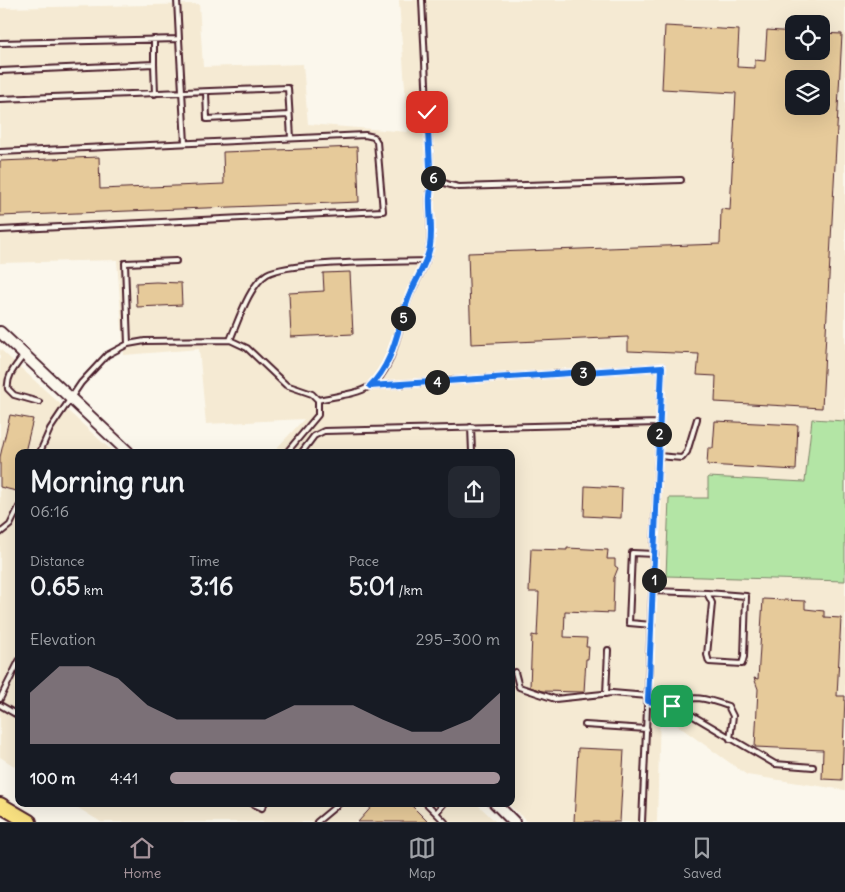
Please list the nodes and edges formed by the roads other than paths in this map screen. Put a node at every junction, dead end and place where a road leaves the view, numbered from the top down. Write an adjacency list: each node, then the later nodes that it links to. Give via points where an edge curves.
1 (177, 0): 4 (lane)
2 (422, 0): 16 (lane, via 430,167)
3 (154, 39): 4 (lane); 5 (lane); 6 (lane)
4 (179, 39): 9 (lane)
5 (0, 43)
6 (154, 64): 7 (lane); 10 (lane)
7 (0, 71)
8 (206, 92): 9 (lane); 12 (lane, via 288,88); 12 (lane, via 207,119)
9 (182, 93): 10 (lane); 14 (lane)
10 (155, 94): 11 (lane)
11 (0, 99)
12 (289, 115): 13 (lane)
13 (290, 138): 14 (lane); 18 (lane, via 374,137 383,211)
14 (185, 143): 15 (lane)
15 (0, 152)
16 (434, 177): 17 (lane, via 442,184 458,187); 20 (lane, via 429,193 431,243)
17 (681, 180)
18 (0, 230)
19 (176, 261): 23 (lane, via 125,263)
20 (426, 261): 22 (lane, via 318,265 266,274 249,295); 25 (lane, via 408,298 397,340 382,374)
21 (0, 332): 24 (street)
22 (230, 340): 23 (lane); 27 (lane, via 247,348 286,385 312,394)
23 (128, 344): 26 (lane, via 107,354 81,382)
24 (24, 354): 26 (street); 28 (lane, via 11,373 8,390)
25 (370, 386): 27 (lane); 30 (lane, via 662,367)
26 (72, 399): 32 (lane, via 50,429); 33 (street)
27 (318, 400): 34 (lane, via 318,415)
28 (39, 402)
29 (697, 419): 37 (lane, via 687,452 682,458)
30 (659, 422): 31 (lane); 37 (lane)
31 (471, 427): 35 (lane, via 324,431 314,436); 36 (lane)
32 (41, 449)
33 (125, 449)
34 (290, 449)
35 (304, 449)
36 (472, 449)
37 (658, 456): 40 (lane)
38 (15, 515): 39 (lane, via 10,525)
39 (0, 533)
40 (655, 554): 41 (lane); 43 (lane, via 632,553 629,623)
41 (654, 591): 42 (lane); 43 (lane)
42 (707, 593): 42 (lane, via 712,603 709,662 742,664 746,596)
43 (652, 625): 49 (lane)
44 (608, 650): 47 (lane)
45 (15, 669): 48 (lane)
46 (515, 672): 47 (lane, via 519,687 548,698)
47 (606, 694): 49 (lane)
48 (0, 699)
49 (648, 699): 51 (lane); 54 (lane)
50 (0, 705): 52 (lane)
51 (672, 706): 55 (lane); 55 (lane, via 688,698 706,698 728,706 733,716)
52 (15, 714)
53 (585, 725): 54 (lane)
54 (647, 729): 67 (lane)
55 (730, 739): 56 (lane, via 775,764)
56 (813, 767)
57 (0, 805): 63 (highway)
58 (335, 807): 64 (lane)
59 (430, 807): 62 (lane)
60 (441, 807): 62 (lane)
61 (499, 807): 66 (street)
62 (436, 813): 65 (lane)
63 (29, 822)
64 (317, 822)
65 (445, 822)
66 (514, 822)
67 (642, 822)

